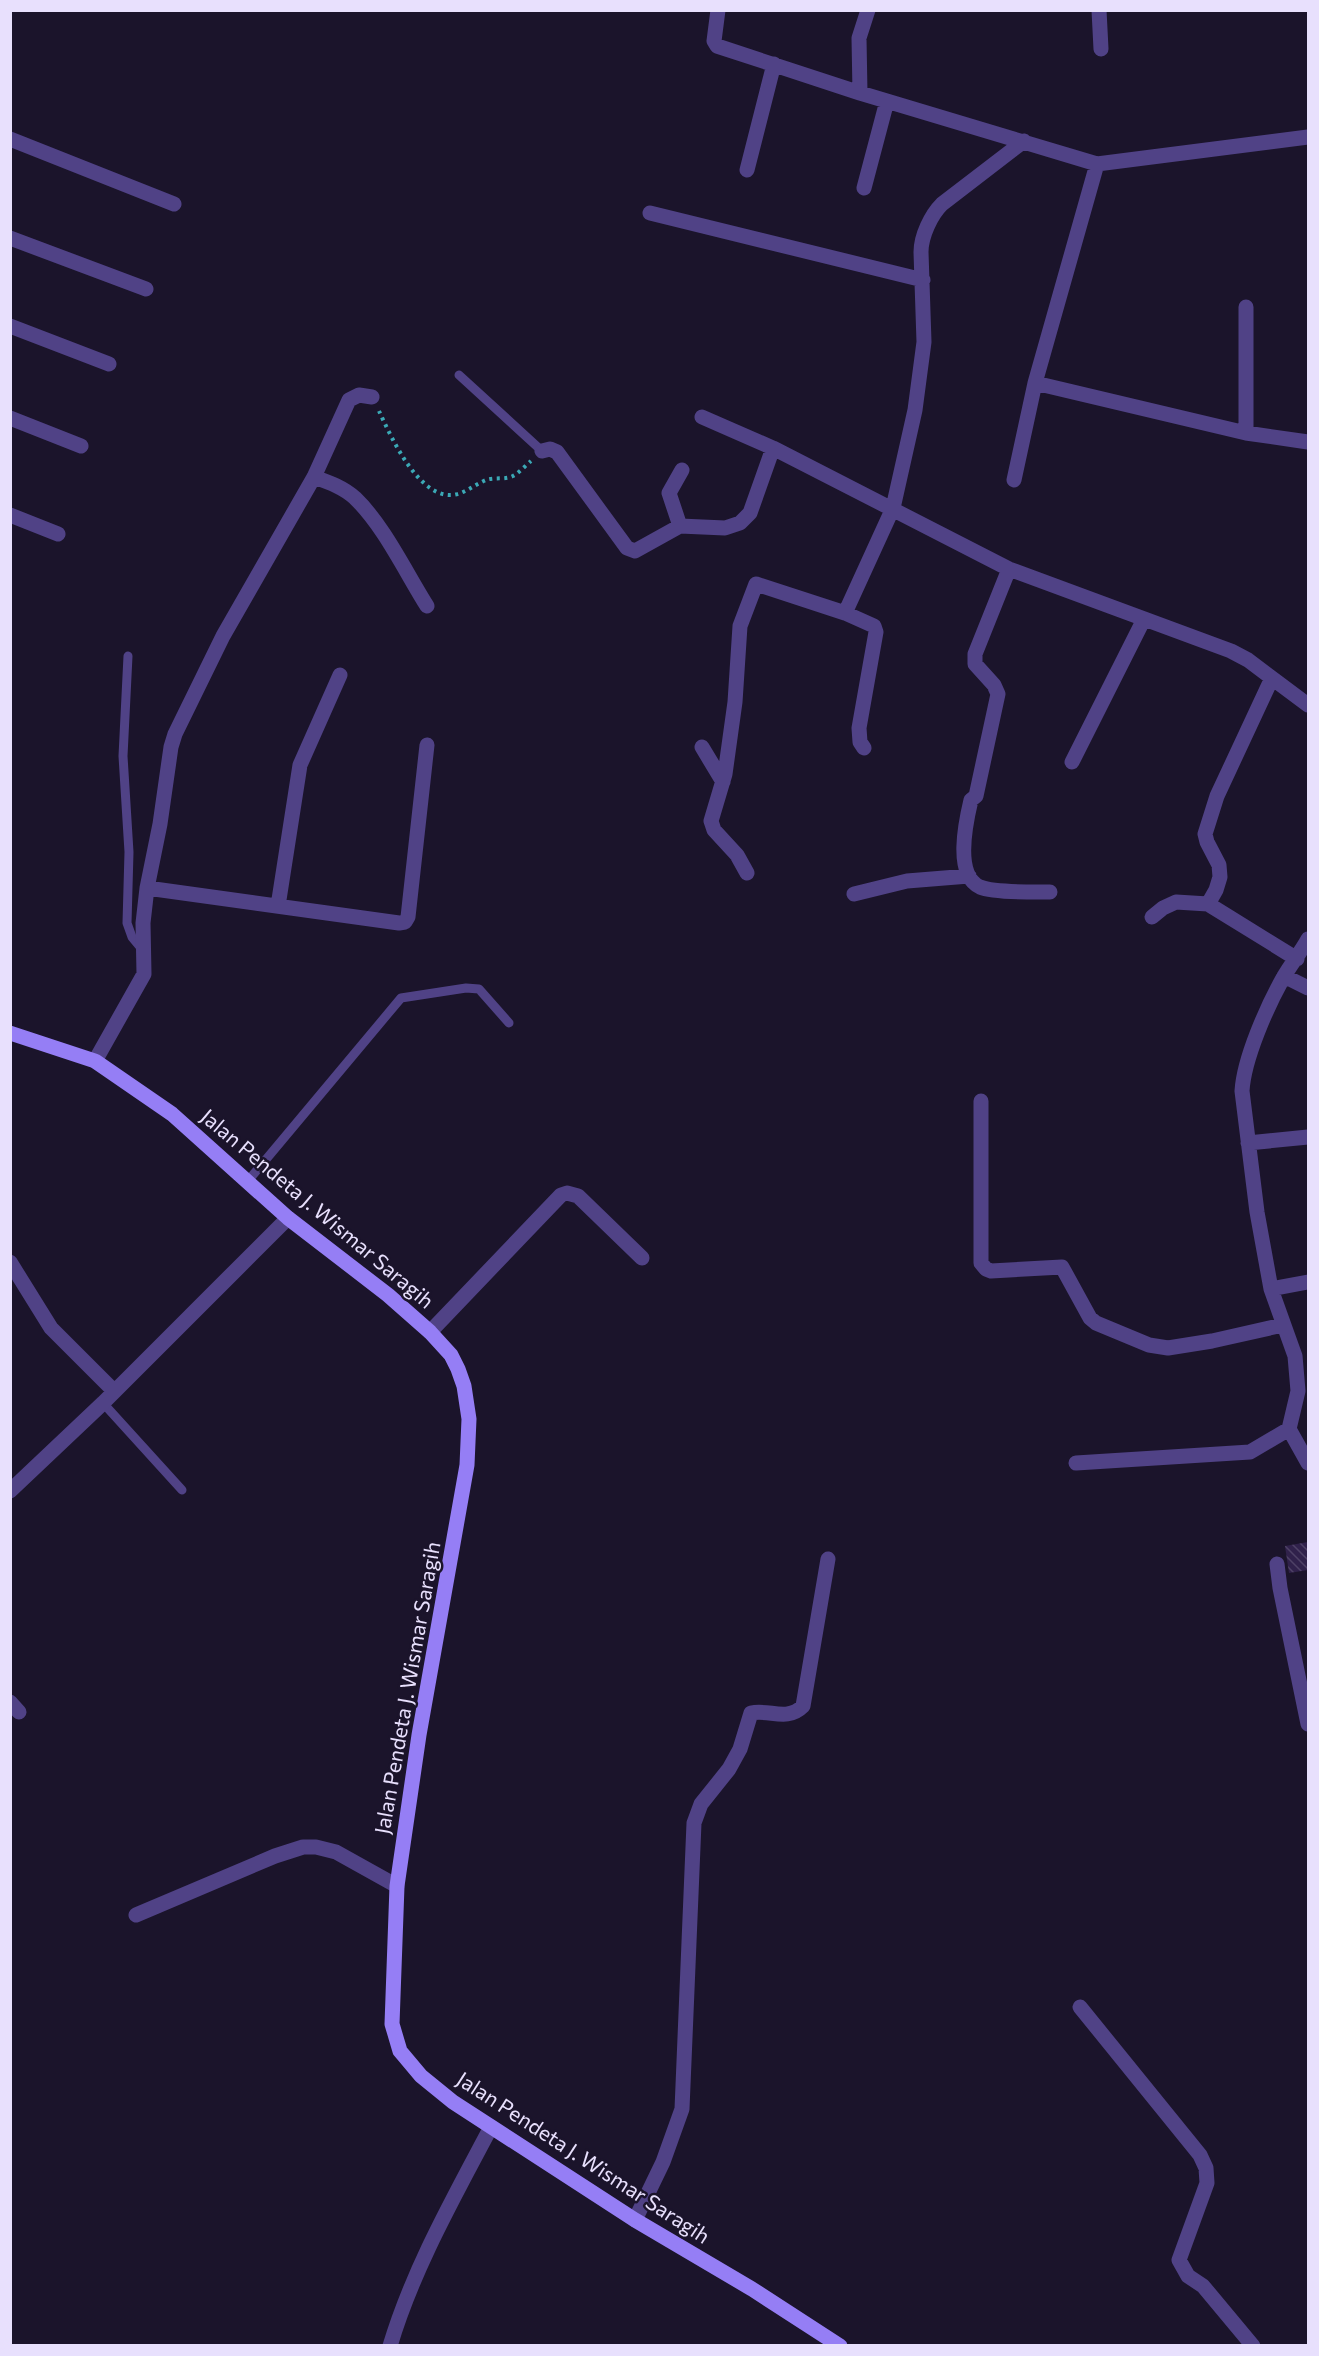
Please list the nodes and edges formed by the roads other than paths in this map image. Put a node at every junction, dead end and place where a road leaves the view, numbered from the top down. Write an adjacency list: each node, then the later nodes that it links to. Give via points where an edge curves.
1 (718, 10): 5 (street, via 714,41 717,46)
2 (868, 10): 6 (street, via 859,38)
3 (1099, 10): 4 (street)
4 (1101, 50)
5 (774, 64): 6 (street); 12 (street)
6 (860, 93): 7 (street)
7 (887, 101): 10 (street); 13 (street)
8 (1308, 137): 11 (street)
9 (10, 139): 14 (street)
10 (1024, 141): 11 (street); 17 (street, via 937,209 921,245)
11 (1097, 164): 23 (street)
12 (747, 170)
13 (864, 188)
14 (174, 204)
15 (650, 213): 17 (street)
16 (10, 238): 18 (street)
17 (923, 280): 35 (street, via 922,365)
18 (146, 289)
19 (1246, 307): 27 (street)
20 (10, 326): 21 (street)
21 (109, 363)
22 (459, 375): 31 (lane)
23 (1035, 383): 27 (street); 34 (street)
24 (372, 397): 33 (street, via 359,395 349,399)
25 (702, 417): 30 (street)
26 (10, 418): 29 (street)
27 (1246, 433): 28 (street)
28 (1308, 442)
29 (81, 446)
30 (773, 448): 35 (street); 37 (street, via 750,513 740,523 725,528)
31 (542, 451): 37 (street, via 557,452 632,551 639,551)
32 (682, 470): 37 (street, via 669,493)
33 (314, 477): 40 (street, via 334,483 354,497 376,523); 54 (street, via 223,636 175,734)
34 (1014, 480)
35 (892, 508): 39 (street); 41 (street)
36 (10, 515): 38 (street)
37 (680, 526)
38 (58, 534)
39 (1009, 569): 42 (street); 53 (street, via 975,654 975,664 998,694 976,796 971,800 964,826 964,860)
40 (427, 606)
41 (845, 613): 49 (street, via 872,625 876,632 859,728); 51 (street, via 756,584 740,626 735,702)
42 (1144, 619): 45 (street, via 1231,651); 50 (street)
43 (128, 656): 61 (lane, via 123,756 129,852 128,923 132,937)
44 (340, 675): 58 (street, via 300,765)
45 (1272, 678): 46 (street); 57 (street, via 1217,796 1205,834 1219,865 1220,877)
46 (1308, 705)
47 (427, 745): 58 (street, via 405,922)
48 (702, 747): 51 (street)
49 (864, 748)
50 (1072, 762)
51 (723, 782): 52 (street, via 712,825)
52 (747, 873)
53 (969, 876): 55 (street, via 979,887); 56 (street, via 907,881)
54 (147, 888): 58 (street); 61 (street)
55 (1050, 892)
56 (854, 894)
57 (1208, 904): 59 (street, via 1176,902); 62 (street)
58 (278, 906)
59 (1152, 917)
60 (1308, 939): 62 (street)
61 (144, 951): 67 (street, via 142,979)
62 (1298, 959): 63 (street)
63 (1284, 976): 64 (street); 70 (street, via 1242,1076)
64 (1308, 988)
65 (509, 1023): 71 (lane, via 479,989 401,998)
66 (10, 1033): 67 (street, Jalan Pendeta J. Wismar Saragih)
67 (95, 1061): 71 (street, Jalan Pendeta J. Wismar Saragih, via 172,1114)
68 (981, 1101): 77 (street, via 981,1263 986,1269 1062,1267 1096,1323 1158,1347 1212,1341)
69 (1308, 1137): 70 (street)
70 (1248, 1143): 76 (street)
71 (247, 1182): 72 (street, Jalan Pendeta J. Wismar Saragih)
72 (288, 1218): 78 (street, Jalan Pendeta J. Wismar Saragih); 79 (street)
73 (642, 1258): 78 (street, via 578,1196 561,1195)
74 (10, 1262): 79 (street, via 51,1328)
75 (1308, 1282): 76 (street)
76 (1272, 1289): 77 (street)
77 (1283, 1325): 81 (street, via 1298,1377)
78 (430, 1332): 89 (street, Jalan Pendeta J. Wismar Saragih, via 451,1355 465,1386 469,1419 467,1465 419,1735)
79 (114, 1391): 80 (street)
80 (103, 1403): 84 (lane); 85 (street)
81 (1289, 1429): 82 (street); 83 (street, via 1250,1452)
82 (1308, 1462)
83 (1076, 1464)
84 (182, 1490)
85 (10, 1491)
86 (828, 1559): 93 (street, via 803,1706 787,1715 751,1713 740,1749 700,1804 694,1823 682,2109 663,2162)
87 (1277, 1564): 88 (street)
88 (1308, 1719)
89 (397, 1886): 90 (street, via 336,1852 303,1847); 92 (street, Jalan Pendeta J. Wismar Saragih, via 392,2024 400,2051 421,2076)
90 (135, 1915)
91 (1080, 2007): 96 (street, via 1200,2155 1207,2183 1179,2260 1188,2276 1203,2286)
92 (491, 2127): 93 (street, Jalan Pendeta J. Wismar Saragih); 94 (street, via 450,2204 400,2313)
93 (635, 2220): 95 (street, Jalan Pendeta J. Wismar Saragih)
94 (390, 2346)
95 (840, 2346)
96 (1253, 2346)

